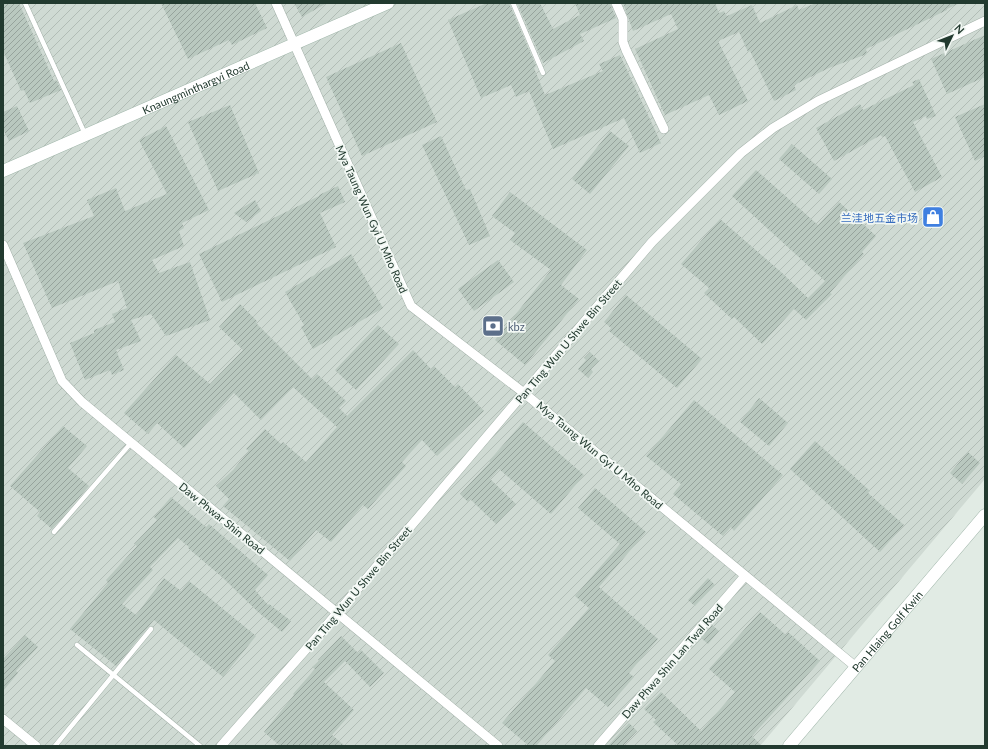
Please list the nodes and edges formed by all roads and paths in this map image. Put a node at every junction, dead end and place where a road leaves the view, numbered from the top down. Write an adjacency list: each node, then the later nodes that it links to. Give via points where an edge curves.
1 (25, 3): 10 (lane)
2 (276, 3): 7 (street, Mya Taung Wun Gyi U Mho Road)
3 (388, 3): 7 (street, Knaungminthargyi Road)
4 (514, 3): 8 (lane)
5 (616, 3): 9 (street, via 623,19 623,42 626,50)
6 (985, 21): 13 (street, Pan Ting Wun U Shwe Bin Street, via 818,101 772,128 741,153 652,242)
7 (295, 44): 10 (street, Knaungminthargyi Road); 13 (street, Mya Taung Wun Gyi U Mho Road, via 411,306)
8 (543, 73)
9 (664, 129)
10 (85, 134): 11 (street, Knaungminthargyi Road)
11 (3, 171)
12 (3, 245): 14 (street, Daw Phwar Shin Road, via 62,381 82,402)
13 (524, 393): 17 (street, Mya Taung Wun Gyi U Mho Road); 18 (street, Pan Ting Wun U Shwe Bin Street)
14 (131, 443): 16 (lane); 18 (street, Daw Phwar Shin Road)
15 (985, 515): 21 (street, Pan Hlaing Golf Kwin)
16 (54, 532)
17 (745, 576): 21 (street, Mya Taung Wun Gyi U Mho Road); 29 (street, Daw Phwa Shin Lan Twal Road)
18 (338, 612): 27 (street, Pan Ting Wun U Shwe Bin Street); 28 (street, Daw Phwar Shin Road)
19 (151, 630): 22 (lane)
20 (77, 645): 22 (lane)
21 (856, 667): 30 (street, Pan Hlaing Golf Kwin)
22 (113, 676): 25 (lane); 26 (lane)
23 (3, 719): 24 (street)
24 (36, 746)
25 (55, 746)
26 (200, 746)
27 (221, 746)
28 (498, 746)
29 (598, 746)
30 (789, 746)

